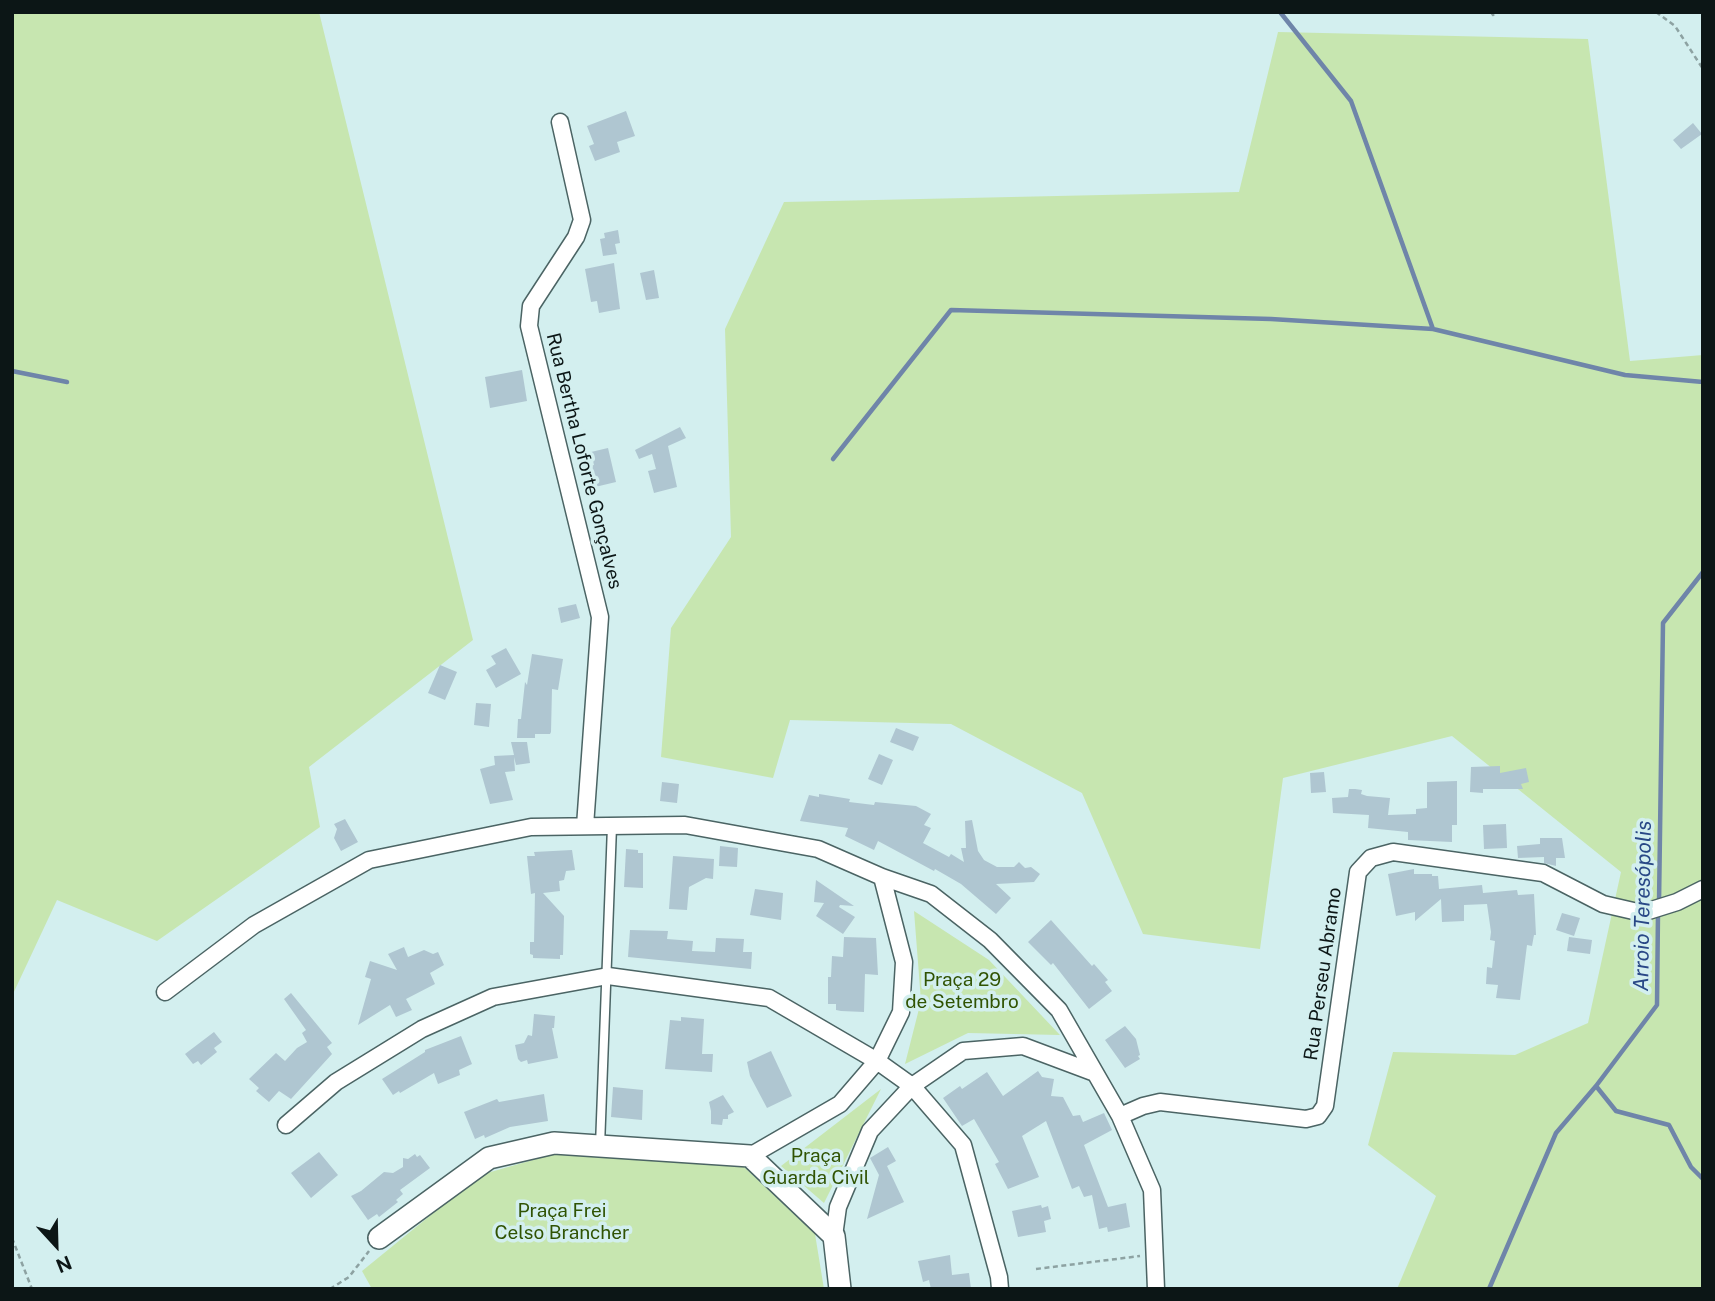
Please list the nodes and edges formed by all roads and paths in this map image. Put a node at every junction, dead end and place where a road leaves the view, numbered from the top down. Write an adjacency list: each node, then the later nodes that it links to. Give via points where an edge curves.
1 (1490, 12): 2 (path)
2 (1498, 12)
3 (1656, 12): 4 (path, via 1675,26)
4 (1703, 69)
5 (560, 122): 6 (street, Rua Bertha Loforte Gonçalves, via 582,220 576,237 531,306 529,326 600,617)
6 (585, 826): 7 (street); 11 (street, via 531,827 369,860 254,925)
7 (612, 826): 8 (street, via 685,825 818,849); 10 (lane)
8 (882, 877): 12 (street, via 904,962 901,1012); 13 (street, via 931,894 990,940 1059,1010)
9 (1703, 889): 15 (street, Rua Perseu Abramo, via 1643,913 1603,904 1543,873 1393,852 1371,858 1358,872 1325,1106 1318,1116 1306,1119 1160,1102)
10 (608, 976): 12 (street, via 769,998); 16 (street, via 493,997 422,1029 335,1082); 17 (lane)
11 (165, 992)
12 (877, 1060): 14 (street); 18 (street, via 840,1104)
13 (1095, 1073): 14 (street, via 1023,1046 962,1051); 15 (street)
14 (912, 1086): 19 (street, via 870,1131 838,1207); 27 (street, via 963,1145)
15 (1120, 1116): 22 (street, via 1152,1190)
16 (286, 1125)
17 (600, 1146): 18 (street); 21 (street, via 554,1143 489,1158)
18 (750, 1156): 19 (street)
19 (834, 1236): 26 (street)
20 (12, 1238): 24 (path)
21 (379, 1238): 25 (path, via 349,1278)
22 (1154, 1254): 23 (path); 28 (street)
23 (1036, 1269)
24 (32, 1289)
25 (330, 1289)
26 (840, 1289)
27 (1000, 1289)
28 (1156, 1289)

